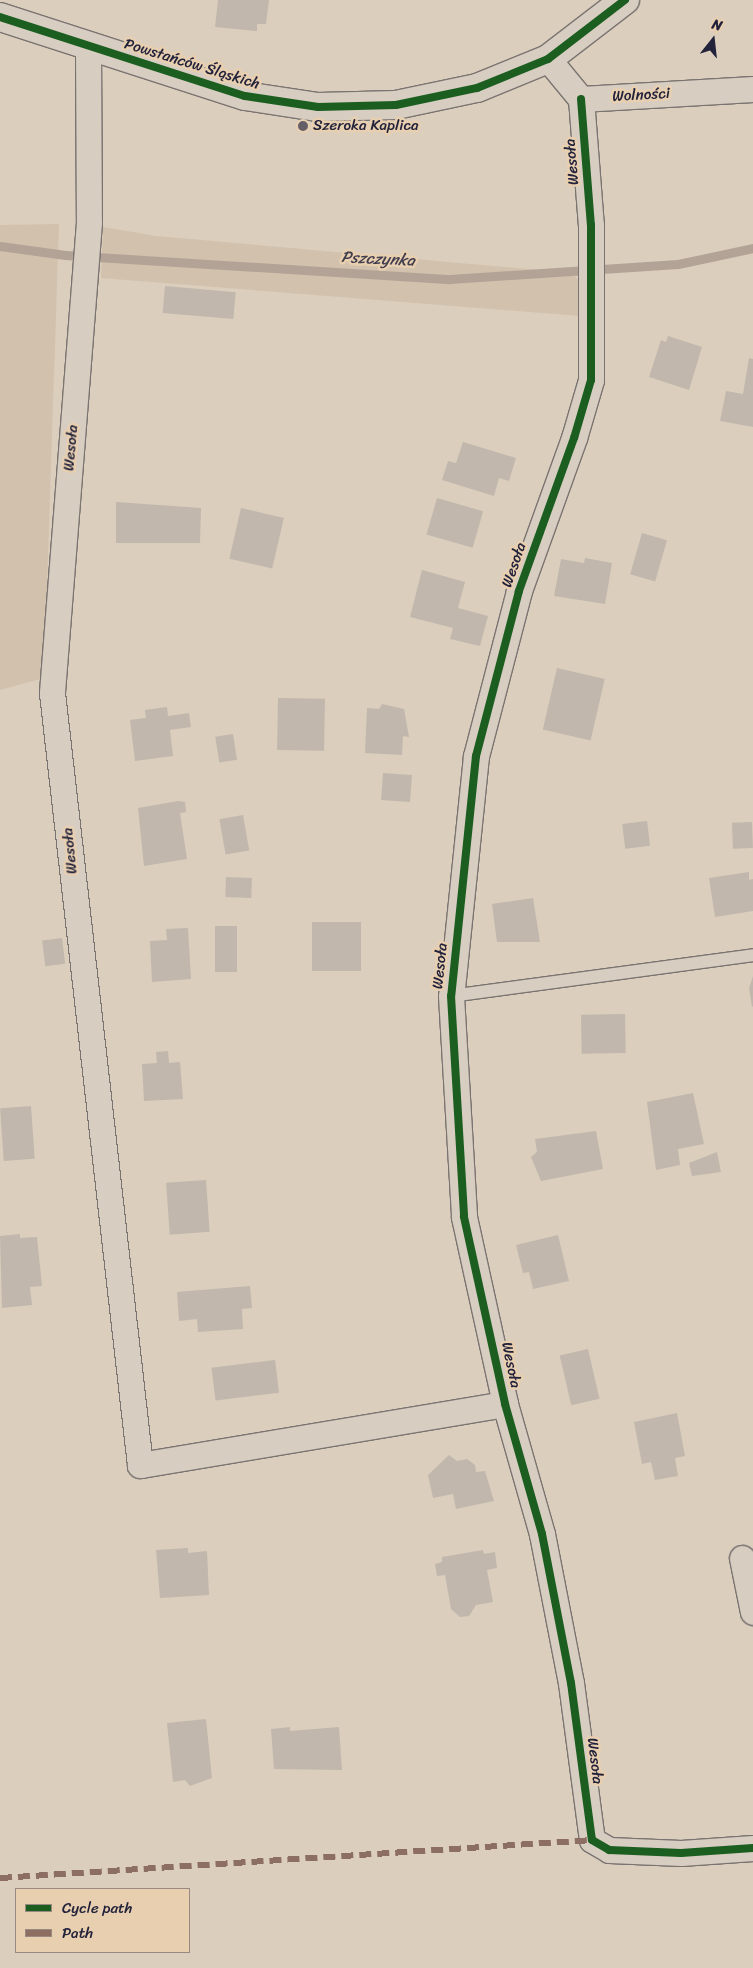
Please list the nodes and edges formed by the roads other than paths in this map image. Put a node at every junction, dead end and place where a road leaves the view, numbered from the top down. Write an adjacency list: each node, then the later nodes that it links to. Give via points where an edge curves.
1 (625, 0): 4 (street, Powstańców Śląskich)
2 (0, 17): 3 (street, Powstańców Śląskich)
3 (88, 45): 4 (street, Powstańców Śląskich, via 245,96 318,107 396,106 478,88); 9 (street, Wesoła, via 89,222 52,693 140,1465)
4 (548, 59): 6 (street)
5 (753, 89): 6 (street, Wolności)
6 (581, 99): 8 (street, Wesoła, via 591,225 592,324 588,388 518,591 476,756)
7 (753, 955): 8 (lane)
8 (450, 996): 9 (street, Wesoła, via 464,1217)
9 (505, 1404): 12 (street, Wesoła, via 544,1543 571,1683 592,1840 609,1850 680,1853)
10 (742, 1558): 11 (street)
11 (753, 1612)
12 (753, 1848)

